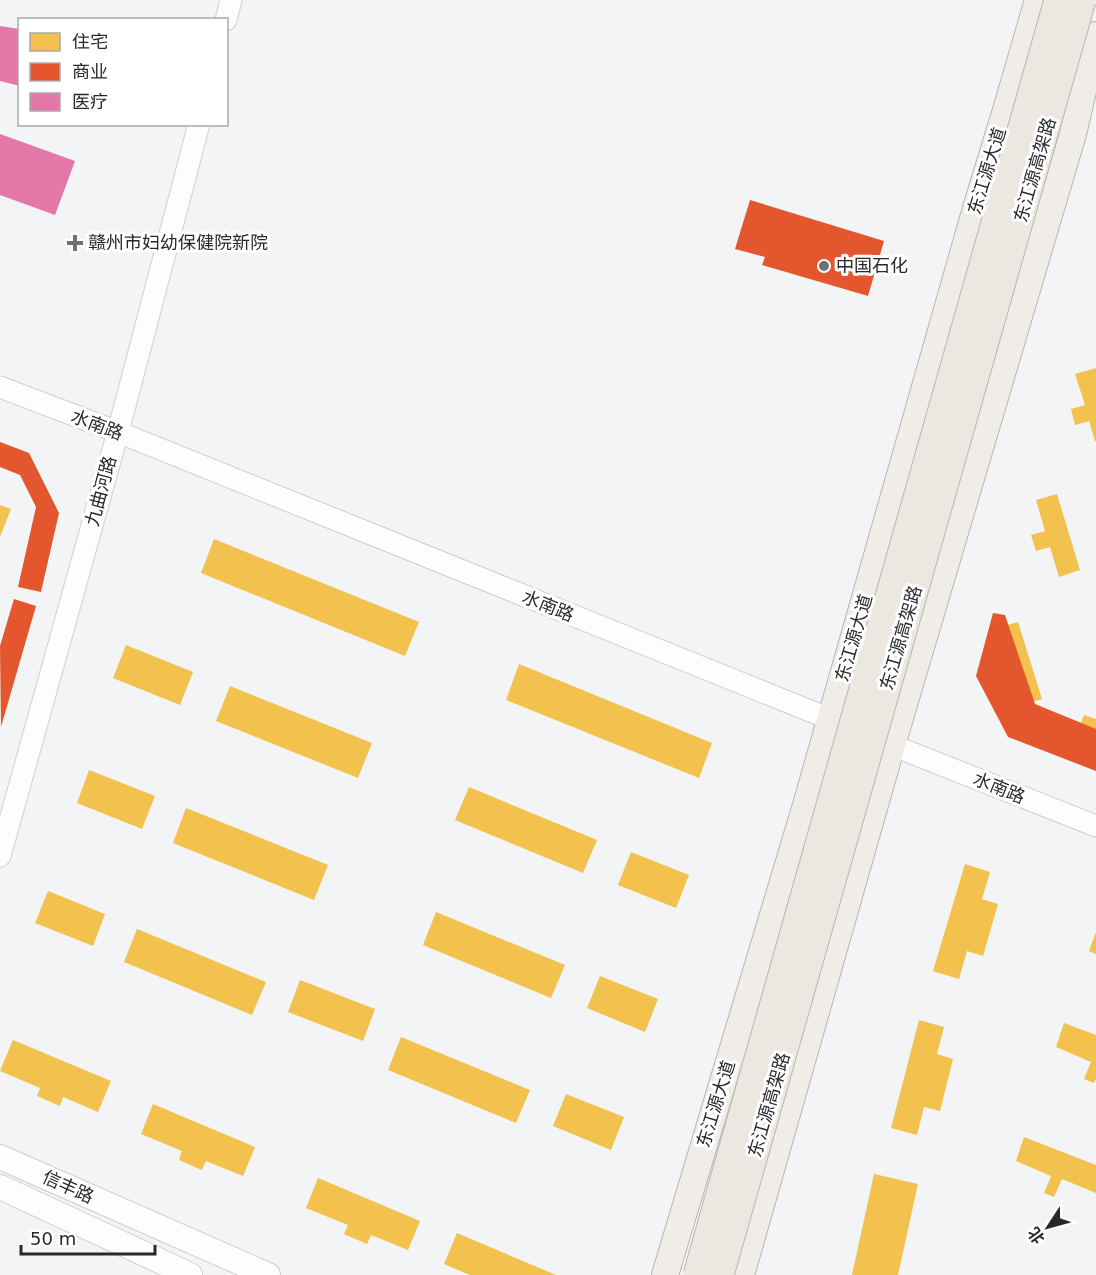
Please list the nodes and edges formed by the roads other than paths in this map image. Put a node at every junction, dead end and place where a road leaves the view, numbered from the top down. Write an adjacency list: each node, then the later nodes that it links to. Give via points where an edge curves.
1 (231, 0): 5 (street)
2 (1038, 0): 10 (main road, 东江源大道)
3 (1058, 0): 19 (highway, 东江源高架路, bridge)
4 (1082, 0): 20 (highway, 东江源高架路, bridge)
5 (226, 18)
6 (1096, 35): 11 (main road, via 1073,134)
7 (198, 126): 9 (street, 九曲河路)
8 (0, 387): 9 (street, 水南路)
9 (117, 432): 10 (street, 水南路); 13 (street, 九曲河路)
10 (831, 719): 11 (street, 水南路); 18 (main road, 东江源大道)
11 (892, 745): 12 (street, 水南路); 21 (main road)
12 (1096, 826)
13 (0, 856)
14 (0, 1157): 17 (main road, 信丰路)
15 (0, 1187): 16 (main road, 信丰路)
16 (190, 1275)
17 (268, 1275)
18 (665, 1275)
19 (697, 1275)
20 (720, 1275)
21 (741, 1275)

